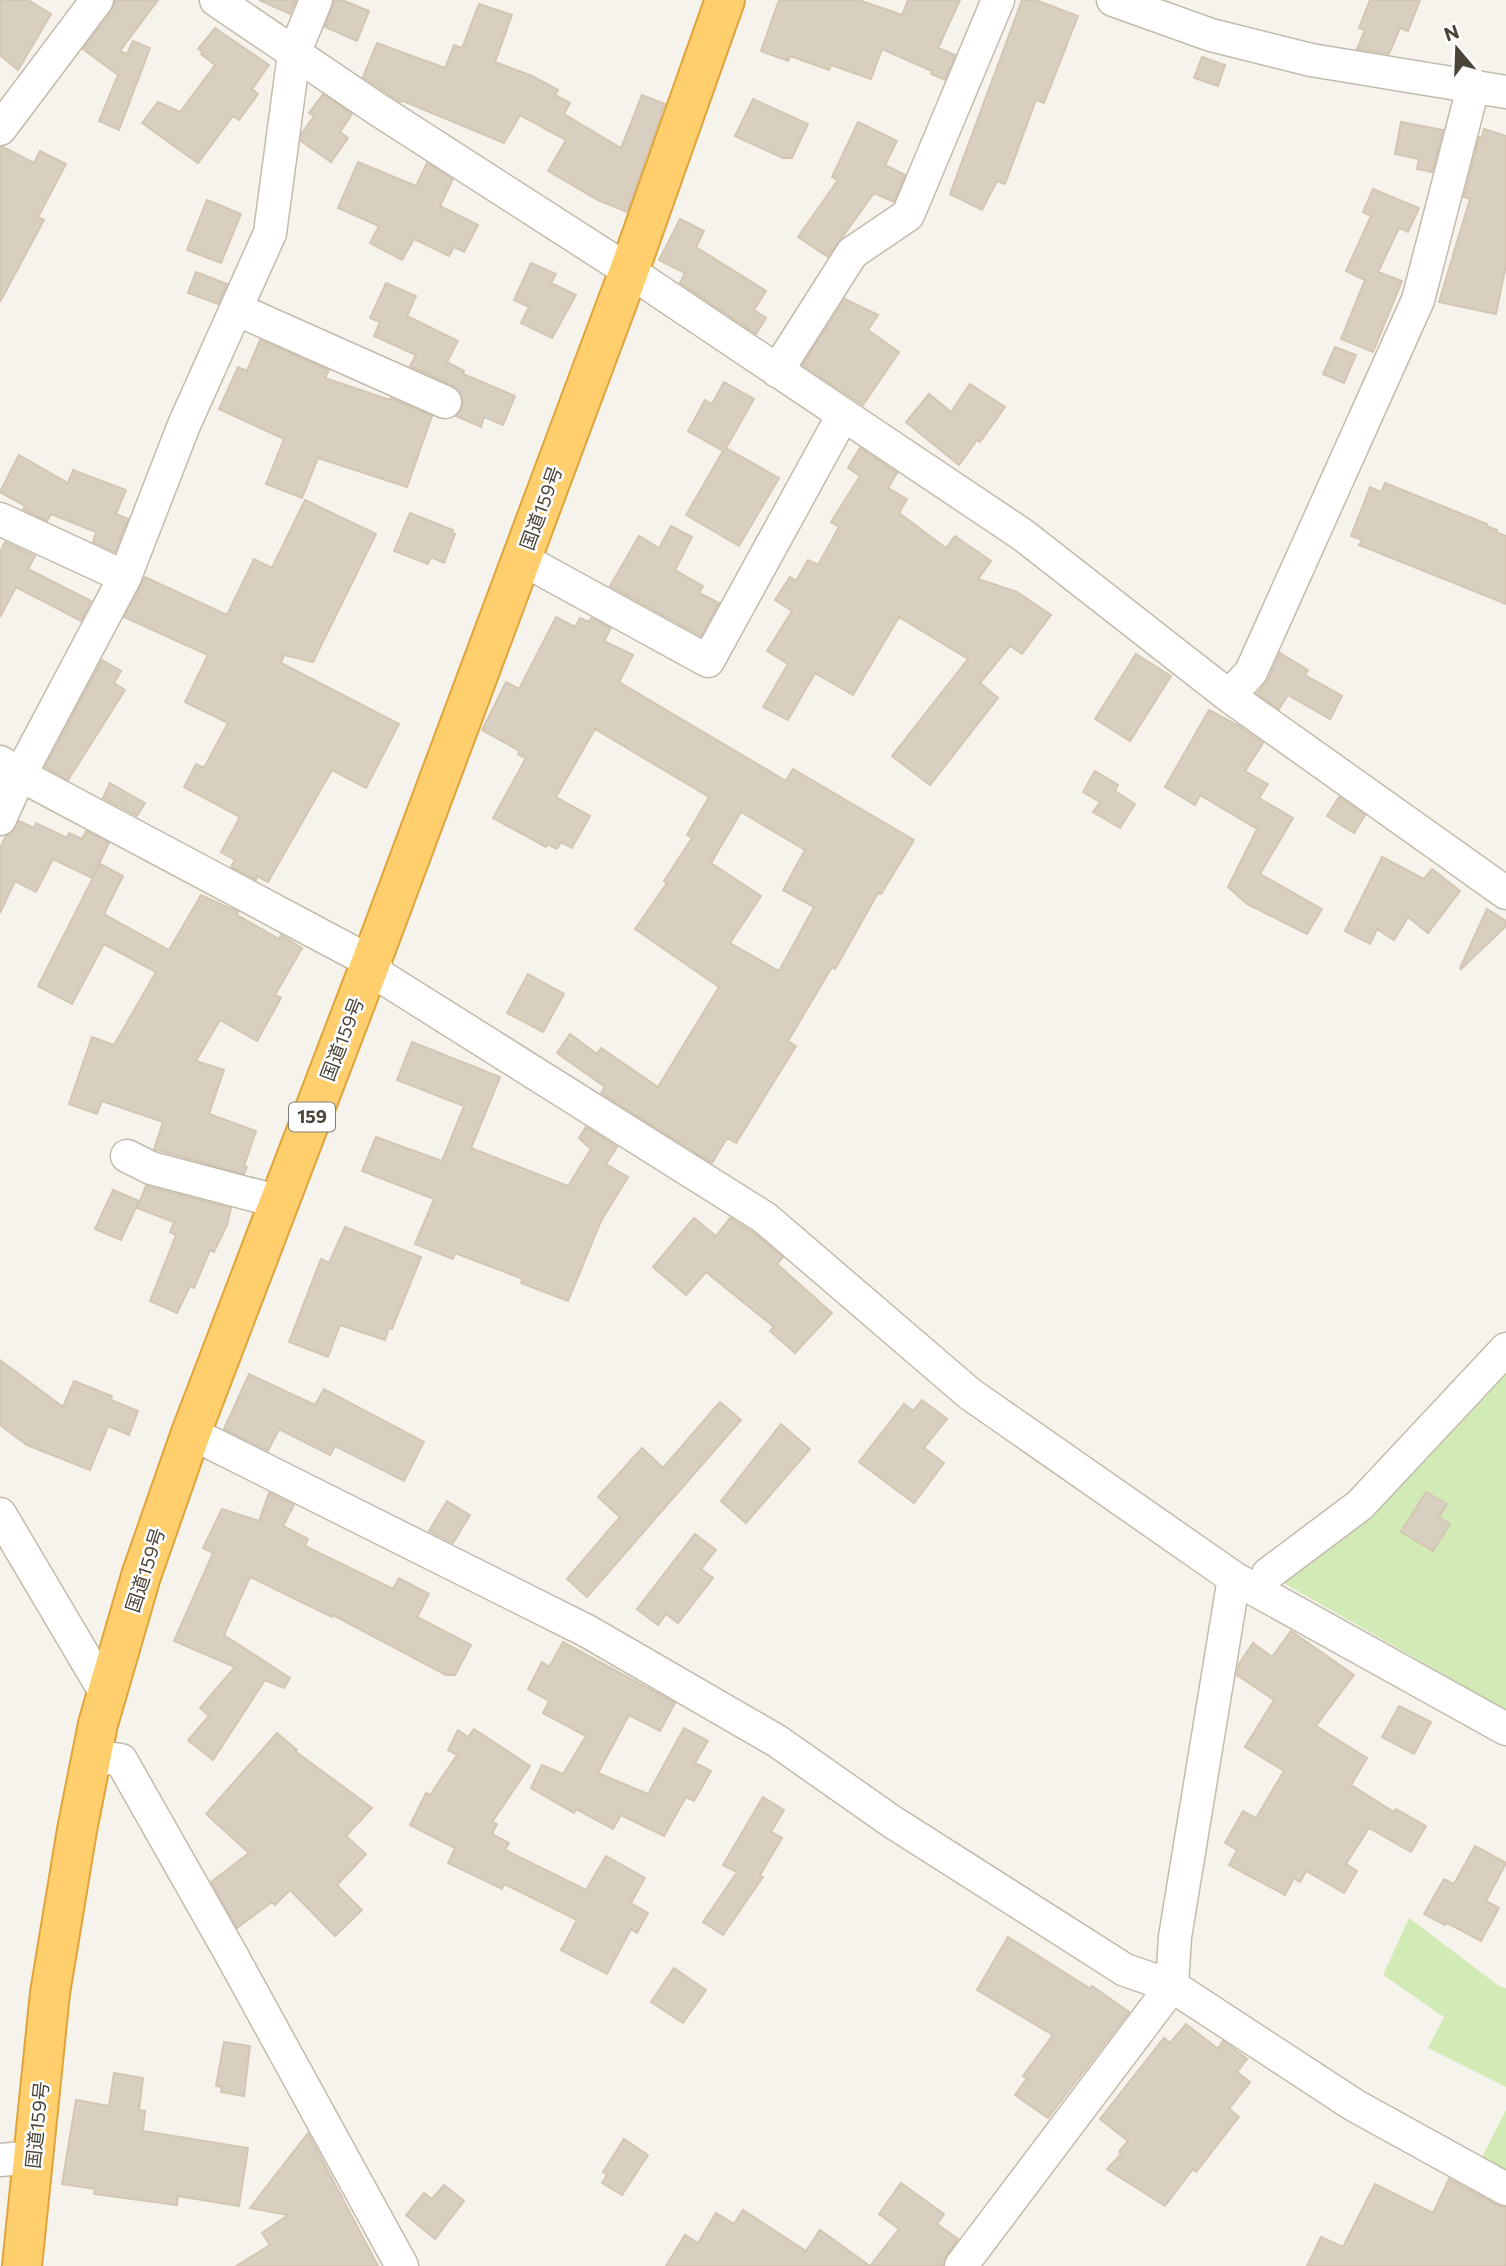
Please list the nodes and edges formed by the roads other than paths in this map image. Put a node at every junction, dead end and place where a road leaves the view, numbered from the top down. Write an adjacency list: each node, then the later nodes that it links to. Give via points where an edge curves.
1 (97, 0): 10 (street)
2 (216, 0): 7 (street)
3 (316, 0): 7 (street)
4 (725, 0): 11 (highway, 国道159号 / 159)
5 (998, 0): 13 (street, via 908,215 852,253)
6 (1113, 0): 8 (street, via 1211,35 1286,54)
7 (294, 54): 11 (street); 12 (street, via 270,233)
8 (1473, 88): 9 (street); 19 (street, via 1418,300 1251,672)
9 (1506, 92)
10 (0, 129)
11 (629, 271): 13 (street); 17 (highway, 国道159号 / 159)
12 (236, 309): 14 (street); 18 (street)
13 (777, 371): 15 (street)
14 (445, 402)
15 (843, 415): 17 (street, via 708,661); 19 (street, via 1023,535)
16 (0, 519): 18 (street)
17 (522, 559): 23 (highway, 国道159号 / 159)
18 (125, 576): 20 (street)
19 (1229, 696): 22 (street)
20 (10, 768): 21 (street); 23 (street)
21 (0, 819)
22 (1506, 893)
23 (371, 962): 25 (highway, 国道159号 / 159); 30 (street, via 382,977 765,1217 970,1394)
24 (127, 1156): 25 (street, via 151,1168)
25 (280, 1202): 27 (highway, 国道159号 / 159)
26 (1506, 1349): 29 (street, via 1360,1505)
27 (191, 1433): 31 (highway, 国道159号 / 159, via 141,1576); 34 (street, via 587,1631 777,1741 891,1821 1125,1970)
28 (0, 1514): 31 (street)
29 (1268, 1574)
30 (1234, 1578): 32 (street); 34 (street, via 1175,1937)
31 (107, 1695): 33 (highway, 国道159号 / 159)
32 (1506, 1729)
33 (92, 1756): 35 (highway, 国道159号 / 159); 38 (street, via 121,1760)
34 (1172, 1986): 36 (street, via 1354,2105); 39 (street)
35 (17, 2159): 37 (highway, 国道159号 / 159)
36 (1506, 2189)
37 (22, 2266)
38 (402, 2266)
39 (961, 2266)

